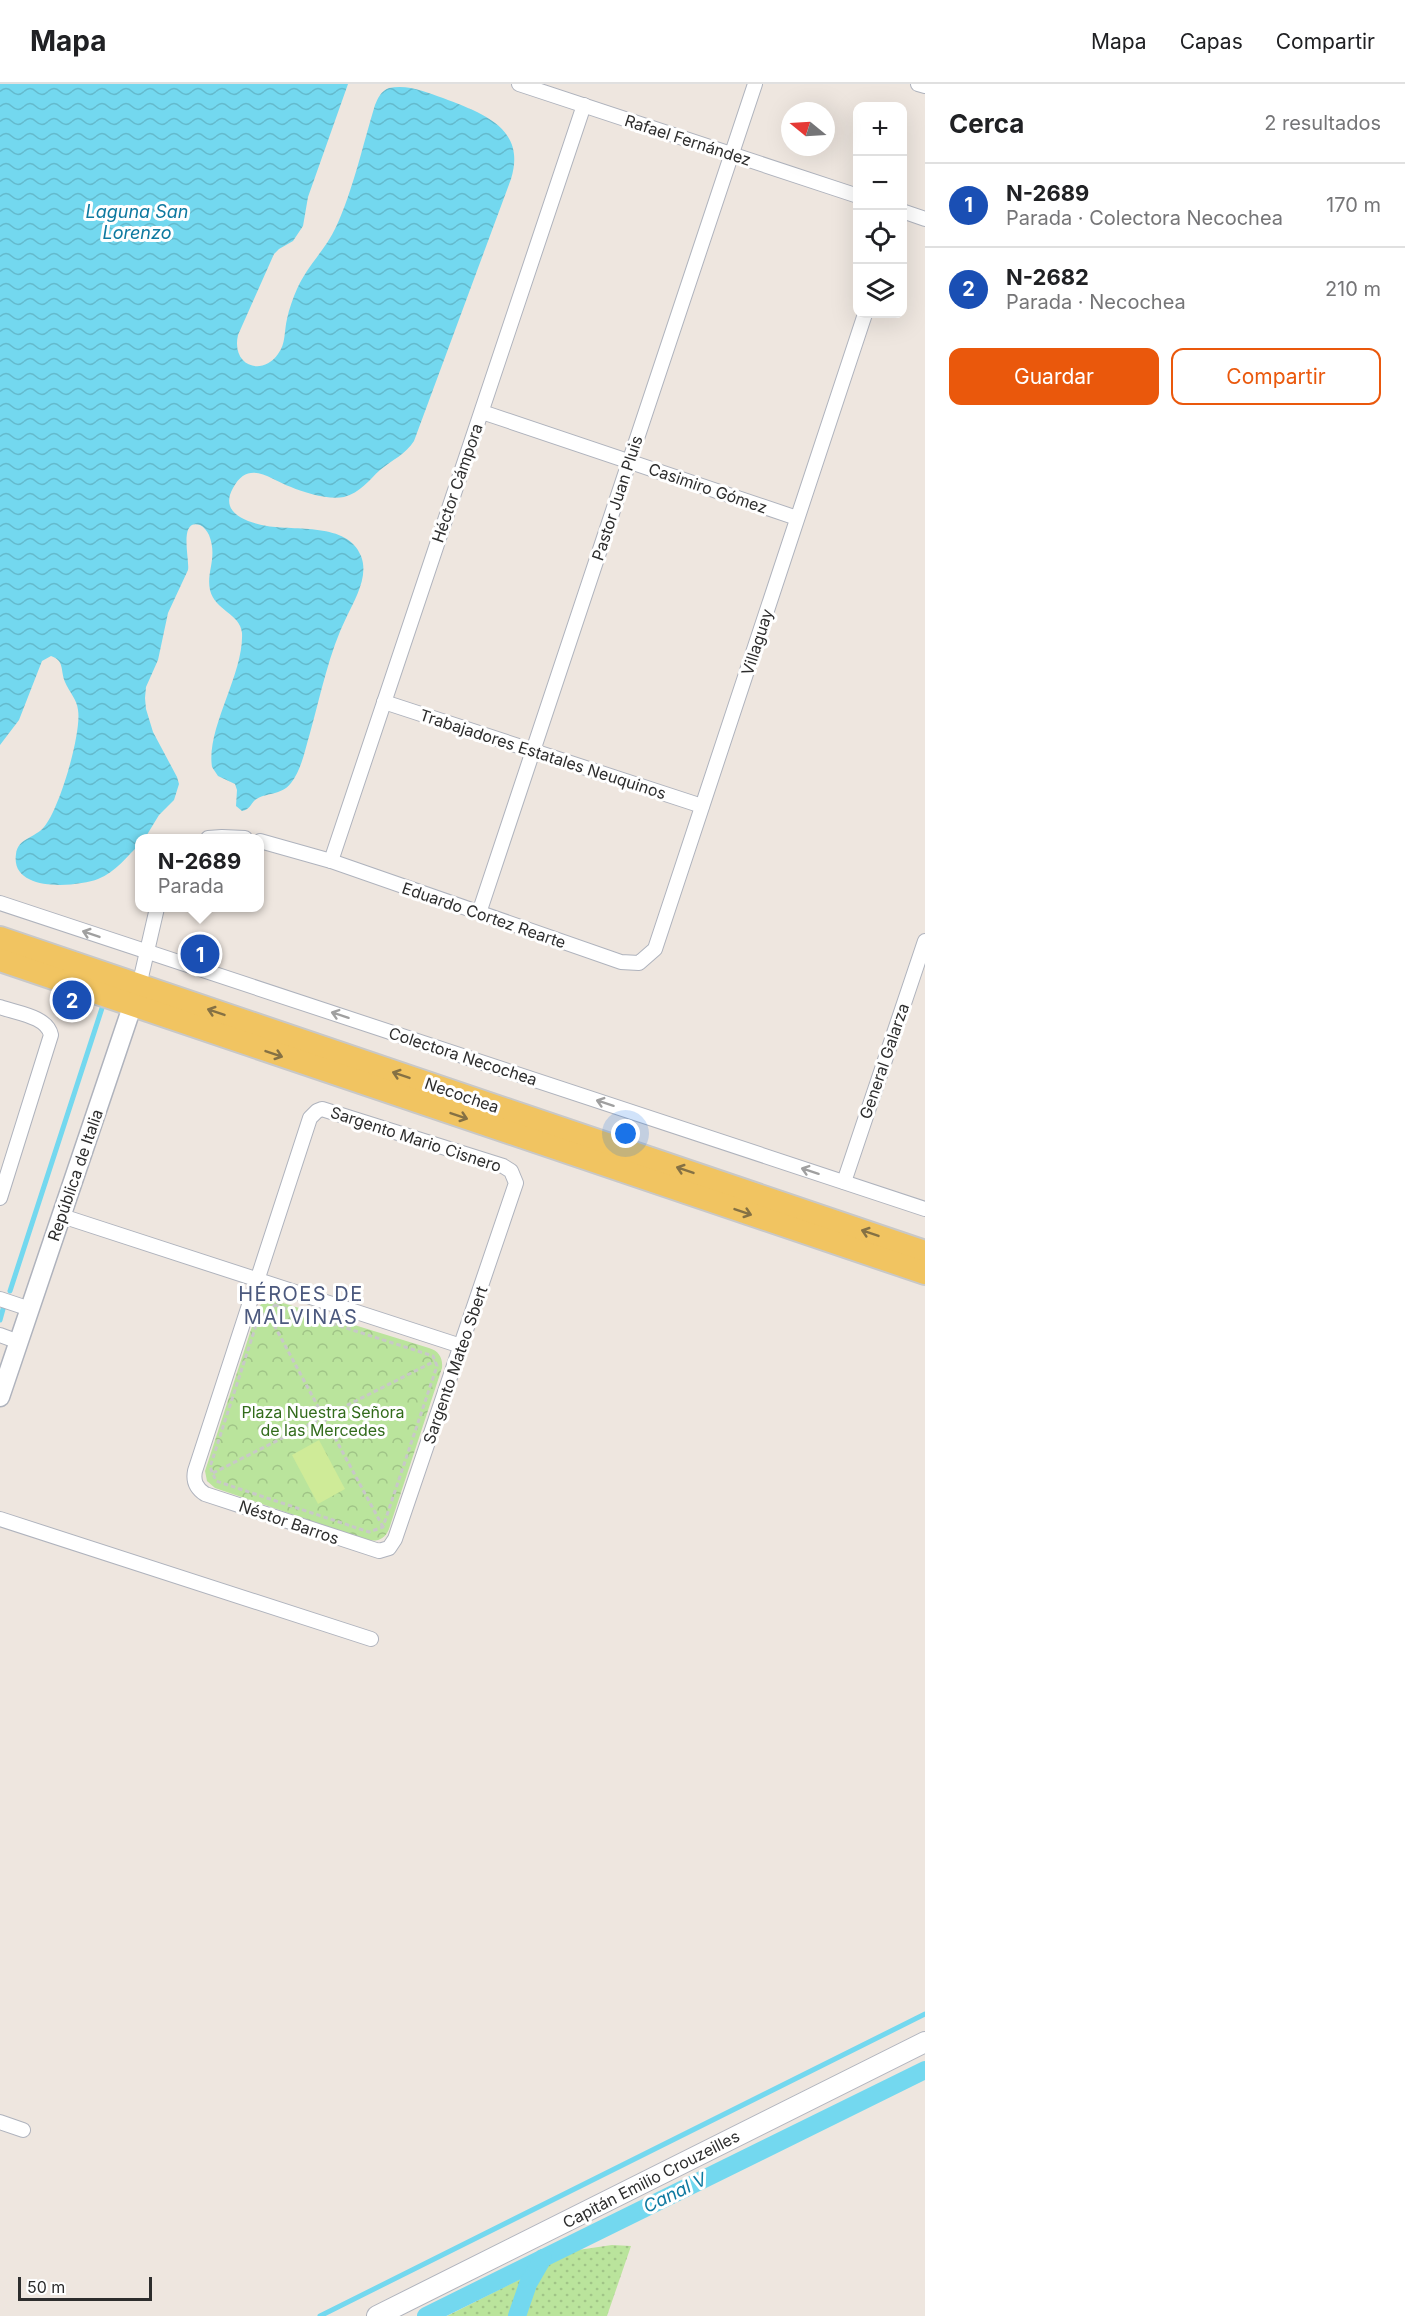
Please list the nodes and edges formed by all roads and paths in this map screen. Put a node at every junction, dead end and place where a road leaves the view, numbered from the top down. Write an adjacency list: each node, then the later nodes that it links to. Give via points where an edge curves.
1 (519, 84): 5 (street, Rafael Fernández)
2 (755, 84): 6 (street, Pastor Juan Pluis)
3 (918, 84): 4 (street)
4 (925, 86)
5 (584, 105): 6 (street, Rafael Fernández); 11 (street, Héctor Cámpora)
6 (732, 155): 7 (street, Rafael Fernández); 12 (street, Pastor Juan Pluis)
7 (853, 194)
8 (907, 212): 9 (street)
9 (925, 219)
10 (864, 318): 13 (street, Villaguay)
11 (482, 412): 12 (street, Casimiro Gómez); 14 (street, Héctor Cámpora)
12 (630, 462): 13 (street, Casimiro Gómez); 15 (street, Pastor Juan Pluis)
13 (797, 518): 16 (street, Villaguay)
14 (384, 702): 15 (street, Trabajadores Estatales Neuquinos); 18 (street, Héctor Cámpora)
15 (533, 751): 16 (street, Trabajadores Estatales Neuquinos); 21 (street, Pastor Juan Pluis)
16 (702, 806): 26 (street, Villaguay, via 655,949)
17 (264, 842): 18 (street, Eduardo Cortez Rearte)
18 (331, 861): 21 (street, Eduardo Cortez Rearte)
19 (0, 903): 24 (street, Colectora Necochea, one-way to 19)
20 (156, 912): 24 (street, República de Italia)
21 (479, 913): 26 (street, Eduardo Cortez Rearte, via 621,962)
22 (0, 938): 27 (main road, Necochea)
23 (925, 941): 30 (street, General Galarza)
24 (147, 951): 27 (street, República de Italia); 30 (street, Colectora Necochea, one-way to 24)
25 (0, 960): 27 (main road, Necochea)
26 (639, 963)
27 (136, 996): 33 (street, República de Italia); 34 (main road, Necochea, one-way to 27); 35 (main road, Necochea, one-way to 35)
28 (0, 1007): 31 (street, via 43,1022 50,1030 51,1041)
29 (514, 1174): 36 (street, Sargento Mario Cisnero, via 503,1166 356,1118 327,1109 317,1111 310,1118); 42 (street, Sargento Mateo Sbert, via 515,1188)
30 (843, 1182): 32 (street, Colectora Necochea)
31 (0, 1198)
32 (925, 1209)
33 (62, 1216): 36 (street); 38 (street, República de Italia)
34 (925, 1251)
35 (925, 1273)
36 (257, 1280): 42 (street); 49 (street, Néstor Barros, via 195,1471 197,1487 205,1494 373,1550)
37 (0, 1299): 38 (street)
38 (30, 1309): 41 (street, República de Italia)
39 (267, 1312): 43 (path, via 274,1305 433,1356); 45 (path); 46 (path, via 258,1319 210,1467)
40 (0, 1335): 41 (street)
41 (19, 1342): 44 (street, República de Italia)
42 (461, 1346): 49 (street, Sargento Mateo Sbert, via 395,1539)
43 (435, 1361): 45 (path); 48 (path, via 437,1366)
44 (0, 1397)
45 (324, 1418): 46 (path); 48 (path)
46 (213, 1473): 48 (path, via 216,1481 369,1532)
47 (0, 1519): 50 (street)
48 (383, 1527)
49 (384, 1550)
50 (371, 1639)
51 (925, 2042): 54 (main road, Capitán Emilio Crouzeilles)
52 (0, 2122): 53 (street)
53 (23, 2130)
54 (377, 2316)

